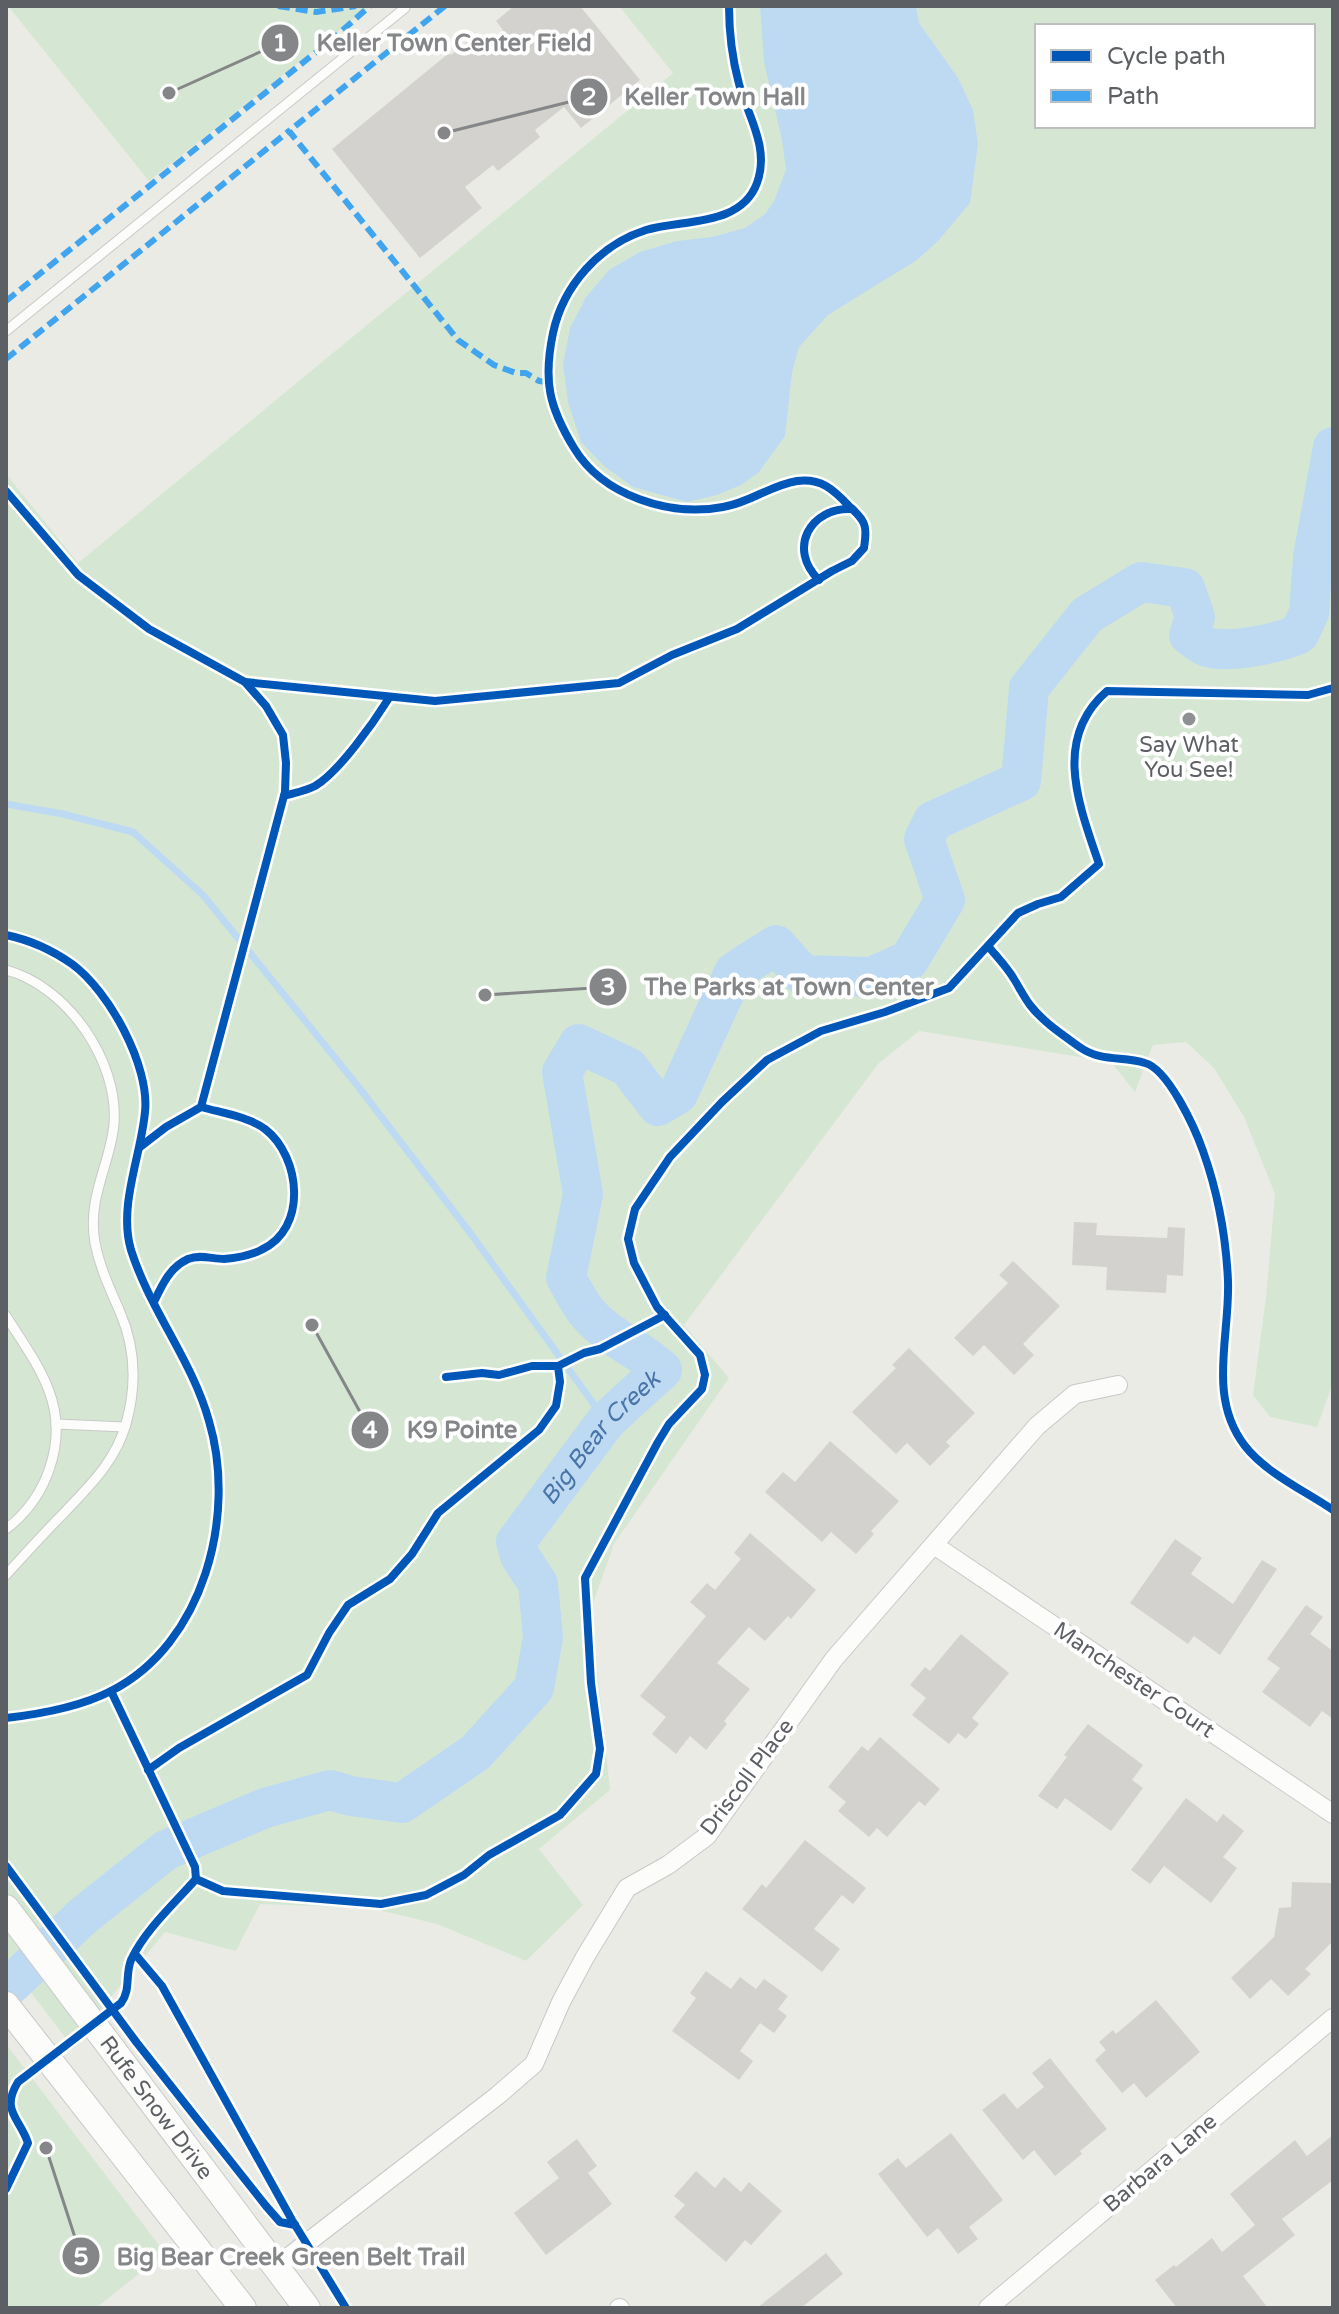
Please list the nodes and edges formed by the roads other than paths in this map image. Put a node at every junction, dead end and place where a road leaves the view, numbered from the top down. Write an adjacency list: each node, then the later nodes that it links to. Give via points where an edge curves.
1 (405, 7): 2 (lane)
2 (6, 331)
3 (6, 970): 7 (lane, via 51,992 68,1011 95,1049 112,1094 114,1127 94,1217 101,1265 134,1357)
4 (6, 1316): 6 (lane, via 38,1366)
5 (1118, 1385): 9 (street, Driscoll Place, via 1075,1394 1037,1426)
6 (56, 1424): 7 (lane); 8 (lane, via 46,1481)
7 (125, 1427): 10 (lane, via 108,1465)
8 (6, 1529)
9 (934, 1545): 11 (street, Manchester Court); 15 (street, Driscoll Place, via 834,1659 707,1836 627,1888 573,1979 534,2064)
10 (6, 1575)
11 (1333, 1814)
12 (6, 1908): 15 (main road, Rufe Snow Drive)
13 (6, 2005): 16 (main road)
14 (1333, 2018): 18 (street, Barbara Lane)
15 (277, 2266): 17 (main road, Rufe Snow Drive)
16 (243, 2308)
17 (307, 2308)
18 (988, 2308)

